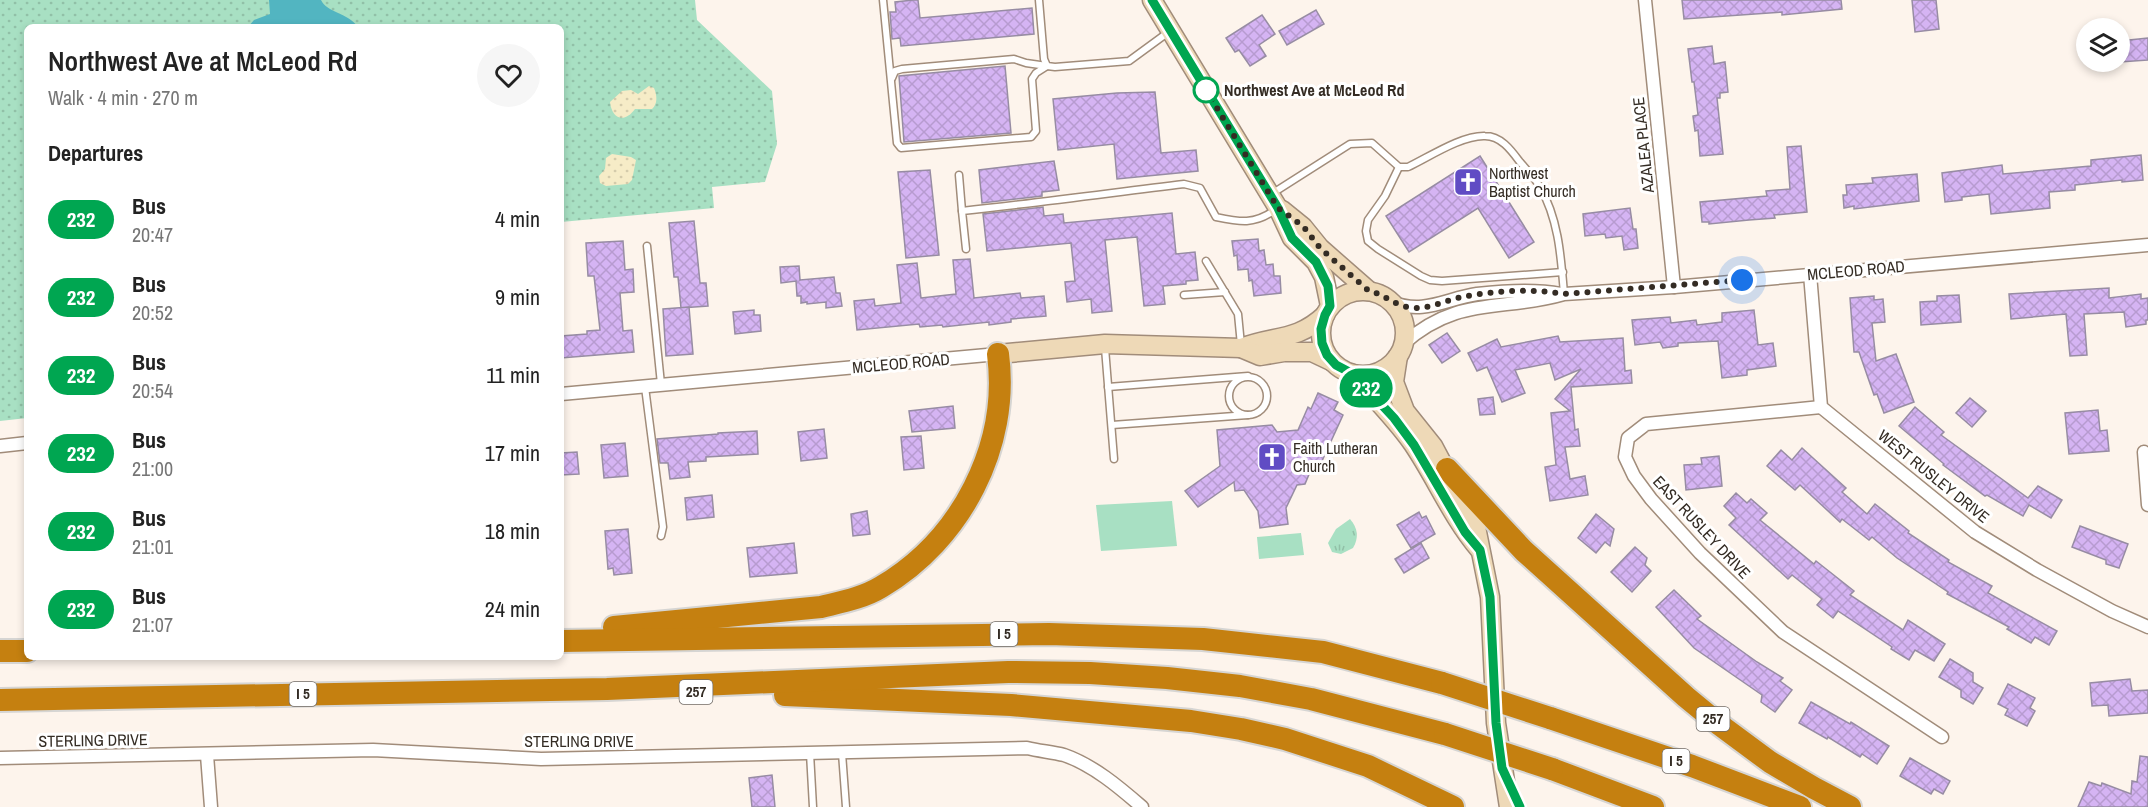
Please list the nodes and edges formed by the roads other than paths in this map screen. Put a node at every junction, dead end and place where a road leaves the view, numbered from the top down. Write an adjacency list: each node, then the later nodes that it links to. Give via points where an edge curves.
1 (883, 0): 7 (lane)
2 (1039, 0): 6 (lane)
3 (1152, 0): 5 (main road)
4 (1645, 0): 18 (street, AZALEA PLACE)
5 (1170, 31): 6 (lane, via 1129,61); 10 (main road)
6 (1047, 66): 7 (lane, via 1014,59 903,69 895,71); 7 (lane, via 1032,79 1036,131 1031,137 906,149 897,143)
7 (891, 80)
8 (1399, 167): 10 (lane, via 1372,143 1350,144); 16 (lane, via 1408,167 1474,136 1499,140 1540,187 1555,222); 16 (lane, via 1368,220 1368,241 1378,249 1436,281)
9 (959, 175): 11 (lane)
10 (1274, 201): 11 (lane, via 1263,218 1242,222 1216,217 1200,188 1184,184); 20 (main road); 24 (main road, via 1292,238 1316,262 1324,277)
11 (962, 211): 14 (lane)
12 (2148, 245): 17 (street, MCLEOD ROAD)
13 (647, 246): 32 (lane)
14 (966, 249)
15 (1206, 261): 19 (lane)
16 (1563, 272): 21 (lane)
17 (1810, 274): 18 (street, MCLEOD ROAD); 36 (street)
18 (1674, 287): 21 (street, MCLEOD ROAD)
19 (1225, 291): 22 (lane); 26 (lane, via 1238,314)
20 (1369, 291): 23 (main road); 24 (main road, via 1347,294)
21 (1564, 294): 23 (street, MCLEOD ROAD, via 1478,294 1426,308); 27 (street, MCLEOD ROAD, via 1454,313 1431,323)
22 (1184, 295)
23 (1391, 302): 27 (main road, via 1403,319)
24 (1328, 310): 26 (main road, MCLEOD ROAD, via 1314,325 1295,335); 29 (main road, via 1321,336)
25 (1105, 344): 26 (main road, MCLEOD ROAD); 28 (main road, MCLEOD ROAD); 34 (lane)
26 (1241, 348): 29 (main road, MCLEOD ROAD, via 1260,356 1312,352)
27 (1401, 350): 30 (main road, via 1379,372); 43 (main road, via 1394,382 1396,391 1405,411)
28 (998, 354): 32 (street, MCLEOD ROAD); 48 (highway, via 998,416 978,478 952,525 935,545 879,588 820,607)
29 (1331, 361): 30 (main road)
30 (1353, 374): 46 (main road, via 1414,445 1465,532)
31 (1248, 376): 34 (lane); 37 (lane, via 1236,380 1228,397 1237,412); 37 (lane, via 1265,385 1268,398 1262,410)
32 (662, 385): 33 (street, MCLEOD ROAD)
33 (645, 387): 35 (street, MCLEOD ROAD); 45 (lane)
34 (1108, 387): 38 (lane)
35 (564, 394)
36 (1821, 406): 47 (street, WEST RUSLEY DRIVE, via 1975,532 2056,581); 54 (street, EAST RUSLEY DRIVE, via 1646,424 1628,438 1625,458 1658,507 1783,633)
37 (1248, 415): 38 (lane)
38 (1112, 425): 42 (lane)
39 (24, 443): 40 (street)
40 (0, 446)
41 (2144, 452): 44 (street)
42 (1114, 459)
43 (1447, 469): 46 (main road, via 1476,527); 69 (highway, 257, via 1524,551 1686,697 1770,762)
44 (2148, 505)
45 (661, 536)
46 (1480, 550): 59 (main road, via 1490,597)
47 (2148, 627)
48 (564, 631)
49 (564, 641): 68 (highway, I 5, bridge, via 1135,635 1323,652 1442,683 1551,718)
50 (0, 651): 51 (highway)
51 (24, 651)
52 (607, 689): 53 (highway, I 5); 64 (highway, 257, via 1023,706 1191,721 1285,739 1368,766); 67 (highway, I 5, bridge, via 1008,672 1090,673 1240,686 1301,697 1445,734)
53 (0, 700)
54 (1942, 737)
55 (810, 753): 56 (street, STERLING DRIVE); 57 (street, STERLING DRIVE, via 541,759 373,750); 61 (lane)
56 (842, 753): 62 (lane); 63 (street, STERLING DRIVE, via 1027,748 1063,755 1088,766)
57 (207, 755): 58 (street, STERLING DRIVE); 60 (street)
58 (0, 758)
59 (1502, 768): 65 (main road); 66 (main road)
60 (211, 807)
61 (813, 807)
62 (846, 807)
63 (1142, 807)
64 (1453, 807)
65 (1509, 807)
66 (1520, 807)
67 (1653, 807)
68 (1800, 807)
69 (1850, 807)

